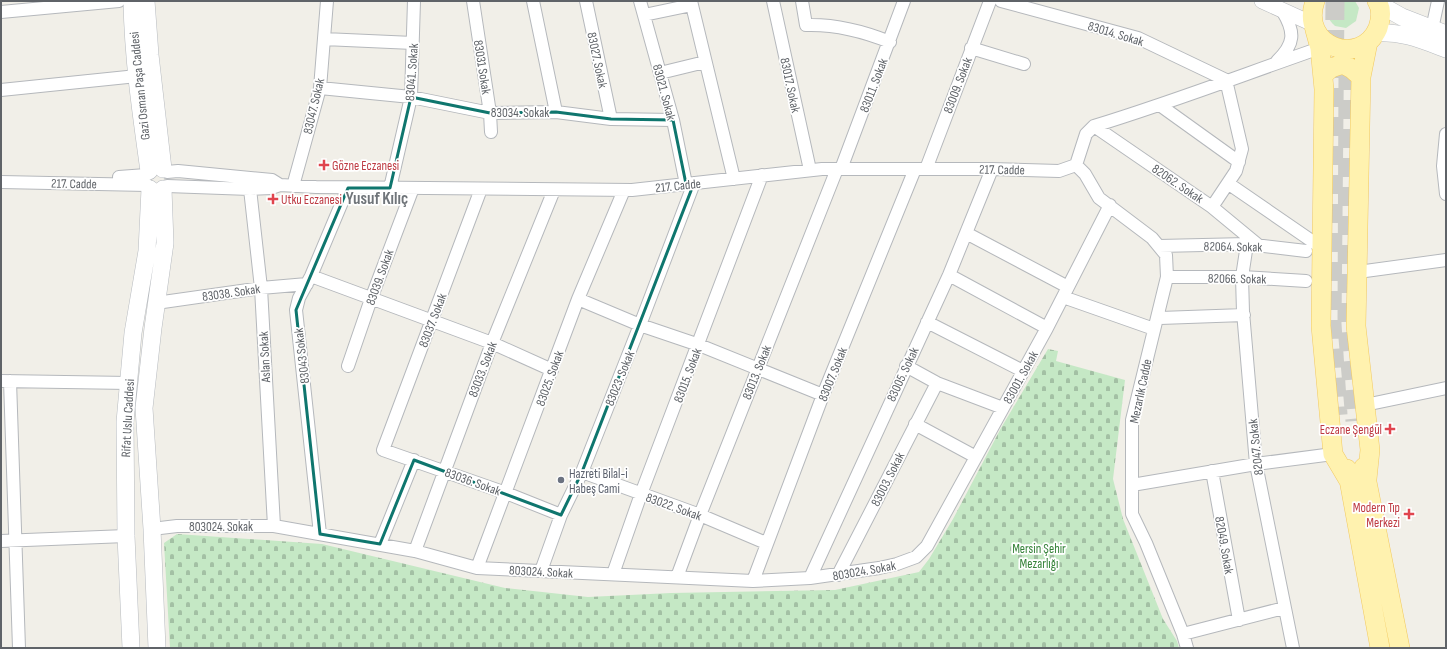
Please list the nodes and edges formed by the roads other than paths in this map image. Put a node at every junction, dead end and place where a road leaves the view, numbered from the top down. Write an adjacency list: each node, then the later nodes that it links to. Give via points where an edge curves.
1 (119, 1): 20 (street)
2 (132, 1): 36 (main road, Gazi Osman Paşa Caddesi)
3 (146, 1): 60 (main road, Gazi Osman Paşa Caddesi)
4 (327, 1): 26 (street, 83047. Sokak)
5 (414, 1): 28 (street, 83041. Sokak)
6 (473, 1): 44 (street, 83031 Sokak)
7 (533, 1): 43 (street)
8 (586, 1): 45 (street, 83027. Sokak)
9 (640, 1): 22 (street, 83021. Sokak)
10 (773, 1): 56 (street, 83017. Sokak)
11 (802, 1): 27 (street, via 806,25 858,30)
12 (904, 1): 27 (street, 83011. Sokak)
13 (990, 1): 29 (street, 83009. Sokak)
14 (1001, 1): 38 (street, 83014. Sokak, via 1138,38)
15 (1262, 1): 21 (street)
16 (1315, 1): 24 (main road, via 1311,15)
17 (1438, 1): 23 (street)
18 (691, 3): 22 (street); 31 (street)
19 (1378, 3): 23 (main road, via 1402,17); 25 (main road, via 1381,14)
20 (1, 12)
21 (1283, 12): 24 (street); 33 (street, via 1291,25 1292,39 1287,52)
22 (644, 15): 34 (street, 83021. Sokak)
23 (1439, 31)
24 (1316, 34): 25 (main road, via 1329,45 1349,50 1359,47); 33 (street); 35 (main road)
25 (1372, 37): 30 (main road, via 1392,32 1407,34); 37 (main road)
26 (324, 39): 28 (street); 39 (street, 83047. Sokak)
27 (890, 42): 53 (street, 83011. Sokak)
28 (413, 43): 41 (street, 83041. Sokak)
29 (971, 48): 32 (street); 54 (street, 83009. Sokak)
30 (1446, 49)
31 (705, 62): 34 (street); 59 (street)
32 (1024, 64)
33 (1274, 64): 38 (street)
34 (660, 73): 46 (street, 83021. Sokak)
35 (1323, 75): 37 (main road, via 1331,68 1343,64); 79 (main road)
36 (137, 76): 40 (street); 60 (main road, Gazi Osman Paşa Caddesi)
37 (1361, 78): 81 (main road)
38 (1226, 80): 42 (street); 50 (street, via 1242,149)
39 (320, 88): 41 (street, 83034. Sokak); 65 (street, 83047. Sokak)
40 (1, 90)
41 (411, 97): 44 (street, 83034. Sokak); 67 (street, 83041. Sokak)
42 (1161, 106): 47 (street); 50 (street)
43 (556, 112): 44 (street, 83034. Sokak); 45 (street, 83034. Sokak)
44 (490, 114): 48 (street, 83031 Sokak)
45 (611, 119): 46 (street, 83034. Sokak)
46 (673, 120): 62 (street, 83021. Sokak)
47 (1094, 126): 51 (street, via 1086,134); 75 (street, 82062. Sokak)
48 (491, 132)
49 (1446, 134): 52 (street)
50 (1239, 162): 63 (street)
51 (1076, 165): 55 (street, 217. Cadde, via 1059,171); 74 (street, Mezarlık Cadde, via 1085,174 1099,198)
52 (1445, 166): 73 (street)
53 (839, 169): 54 (street, 217. Cadde); 56 (street, 217. Cadde); 103 (street, 83013. Sokak)
54 (921, 169): 55 (street, 217. Cadde); 110 (street, 83007. Sokak)
55 (992, 169): 76 (street, 83005. Sokak)
56 (810, 170): 58 (street, 217. Cadde)
57 (1, 174): 60 (street, 217. Cadde)
58 (762, 175): 59 (street, 217. Cadde); 100 (street, 83015. Sokak)
59 (734, 178): 62 (street, 217. Cadde)
60 (156, 179): 61 (street, 217. Cadde); 64 (street, 217. Cadde, via 178,172 272,180); 69 (street, 217. Cadde); 91 (main road, Rifat Uslu Caddesi, via 165,243); 107 (main road, Rifat Uslu Caddesi)
61 (1, 182)
62 (690, 183): 72 (street, 217. Cadde); 96 (street, 83023. Sokak)
63 (1229, 184): 75 (street); 79 (street)
64 (276, 186): 65 (street, 217. Cadde); 69 (street, 217. Cadde)
65 (293, 186): 66 (street, 217. Cadde)
66 (348, 188): 67 (street, 217. Cadde); 85 (street, 83043 Sokak)
67 (390, 188): 68 (street, 217. Cadde)
68 (413, 188): 70 (street, 217. Cadde); 89 (street, 83039. Sokak)
69 (250, 189): 87 (street, Aslan Sokak)
70 (481, 189): 71 (street, 217. Cadde); 94 (street, 83037. Sokak)
71 (554, 190): 72 (street, 217. Cadde); 99 (street, 83033. Sokak)
72 (624, 190): 90 (street, 83025. Sokak)
73 (1446, 194)
74 (1110, 205): 78 (street, Mezarlık Cadde); 88 (street, 83001. Sokak)
75 (1212, 207): 77 (street, 82062. Sokak)
76 (966, 233): 82 (street, 83005. Sokak); 88 (street)
77 (1253, 245): 78 (street, 82064. Sokak); 79 (street, 82064. Sokak); 84 (street, 82047. Sokak)
78 (1159, 246): 83 (street, Mezarlık Cadde, via 1166,255)
79 (1314, 250): 116 (main road)
80 (1446, 260): 81 (street)
81 (1358, 272): 111 (main road, via 1356,326)
82 (949, 275): 95 (street, 83005. Sokak); 97 (street)
83 (1167, 277): 84 (street, 82066. Sokak); 98 (street, Mezarlık Cadde)
84 (1242, 277): 86 (street, 82066. Sokak); 92 (street, 82047. Sokak)
85 (309, 280): 87 (street, 83038. Sokak); 89 (street); 131 (street, 83043 Sokak, via 299,298 296,310)
86 (1306, 281)
87 (260, 288): 91 (street, 83038. Sokak); 129 (street, Aslan Sokak)
88 (1066, 292): 97 (street, 83001. Sokak); 98 (street)
89 (371, 299): 94 (street); 101 (street, 83039. Sokak)
90 (578, 299): 96 (street); 104 (street, 83025. Sokak)
91 (156, 303): 130 (main road, Rifat Uslu Caddesi, via 144,408)
92 (1244, 315): 93 (street); 119 (street, 82047. Sokak)
93 (1160, 318)
94 (432, 321): 99 (street); 115 (street, 83037. Sokak)
95 (927, 322): 102 (street, 83005. Sokak); 105 (street)
96 (640, 325): 100 (street); 122 (street, 83023. Sokak)
97 (1047, 328): 105 (street, 83001. Sokak)
98 (1154, 329): 124 (street, Mezarlık Cadde, via 1132,420)
99 (492, 343): 104 (street); 120 (street, 83033. Sokak)
100 (699, 345): 103 (street); 126 (street, 83015. Sokak)
101 (348, 366)
102 (906, 366): 108 (street); 144 (street, 83005. Sokak)
103 (758, 368): 110 (street); 128 (street, 83013. Sokak)
104 (552, 370): 125 (street, 83025. Sokak)
105 (1024, 371): 112 (street, 83001. Sokak)
106 (6, 381): 107 (street); 134 (street)
107 (128, 383): 132 (main road, Rifat Uslu Caddesi, via 125,422)
108 (937, 383): 112 (street); 114 (street, 83003. Sokak)
109 (1446, 388): 111 (street)
110 (823, 395): 135 (street, 83007. Sokak)
111 (1365, 405): 123 (main road, via 1370,450)
112 (1003, 408): 117 (street, 83001. Sokak)
113 (1347, 422): 123 (main road)
114 (915, 424): 117 (street); 142 (street, 83003. Sokak)
115 (383, 450): 118 (street, 83036. Sokak)
116 (1333, 454): 119 (street); 123 (main road)
117 (976, 457): 137 (street, 83001. Sokak)
118 (414, 460): 120 (street, 83036. Sokak); 136 (street)
119 (1256, 464): 121 (street); 146 (street, 82047. Sokak)
120 (444, 471): 125 (street, 83036. Sokak); 138 (street, 83033. Sokak)
121 (1212, 471): 124 (street); 147 (street, 82049. Sokak)
122 (582, 472): 126 (street, 83022. Sokak); 127 (street, 83023. Sokak)
123 (1358, 480): 154 (main road); 155 (main road)
124 (1132, 485): 148 (street, Mezarlık Cadde, via 1132,514)
125 (506, 493): 127 (street, 83036. Sokak); 139 (street, 83025. Sokak)
126 (641, 494): 128 (street, 83022. Sokak); 141 (street, 83015. Sokak)
127 (561, 515): 140 (street, 83023. Sokak)
128 (700, 515): 135 (street, 83022. Sokak); 143 (street, 83013. Sokak)
129 (274, 526): 130 (street, 803024. Sokak, via 177,526); 131 (street, 803024. Sokak)
130 (152, 530): 151 (main road, Rifat Uslu Caddesi)
131 (320, 534): 136 (street, 803024. Sokak)
132 (126, 536): 134 (street); 150 (main road, Rifat Uslu Caddesi)
133 (1, 541): 134 (street)
134 (16, 541): 149 (street)
135 (766, 543): 145 (street, 83007. Sokak)
136 (380, 544): 138 (street, 803024. Sokak)
137 (927, 546): 142 (street, 803024. Sokak, via 916,557 897,564)
138 (415, 551): 139 (street, 803024. Sokak)
139 (477, 568): 140 (street, 803024. Sokak)
140 (541, 571): 141 (street, 803024. Sokak)
141 (613, 574): 143 (street, 803024. Sokak)
142 (838, 575): 144 (street, 803024. Sokak)
143 (677, 577): 145 (street, 803024. Sokak)
144 (810, 578): 145 (street, 803024. Sokak)
145 (753, 580)
146 (1284, 608): 147 (street); 153 (street, 82047. Sokak)
147 (1239, 620): 148 (street)
148 (1183, 634): 152 (street, Mezarlık Cadde)
149 (19, 648)
150 (131, 648)
151 (157, 648)
152 (1187, 648)
153 (1293, 648)
154 (1380, 648)
155 (1400, 648)

